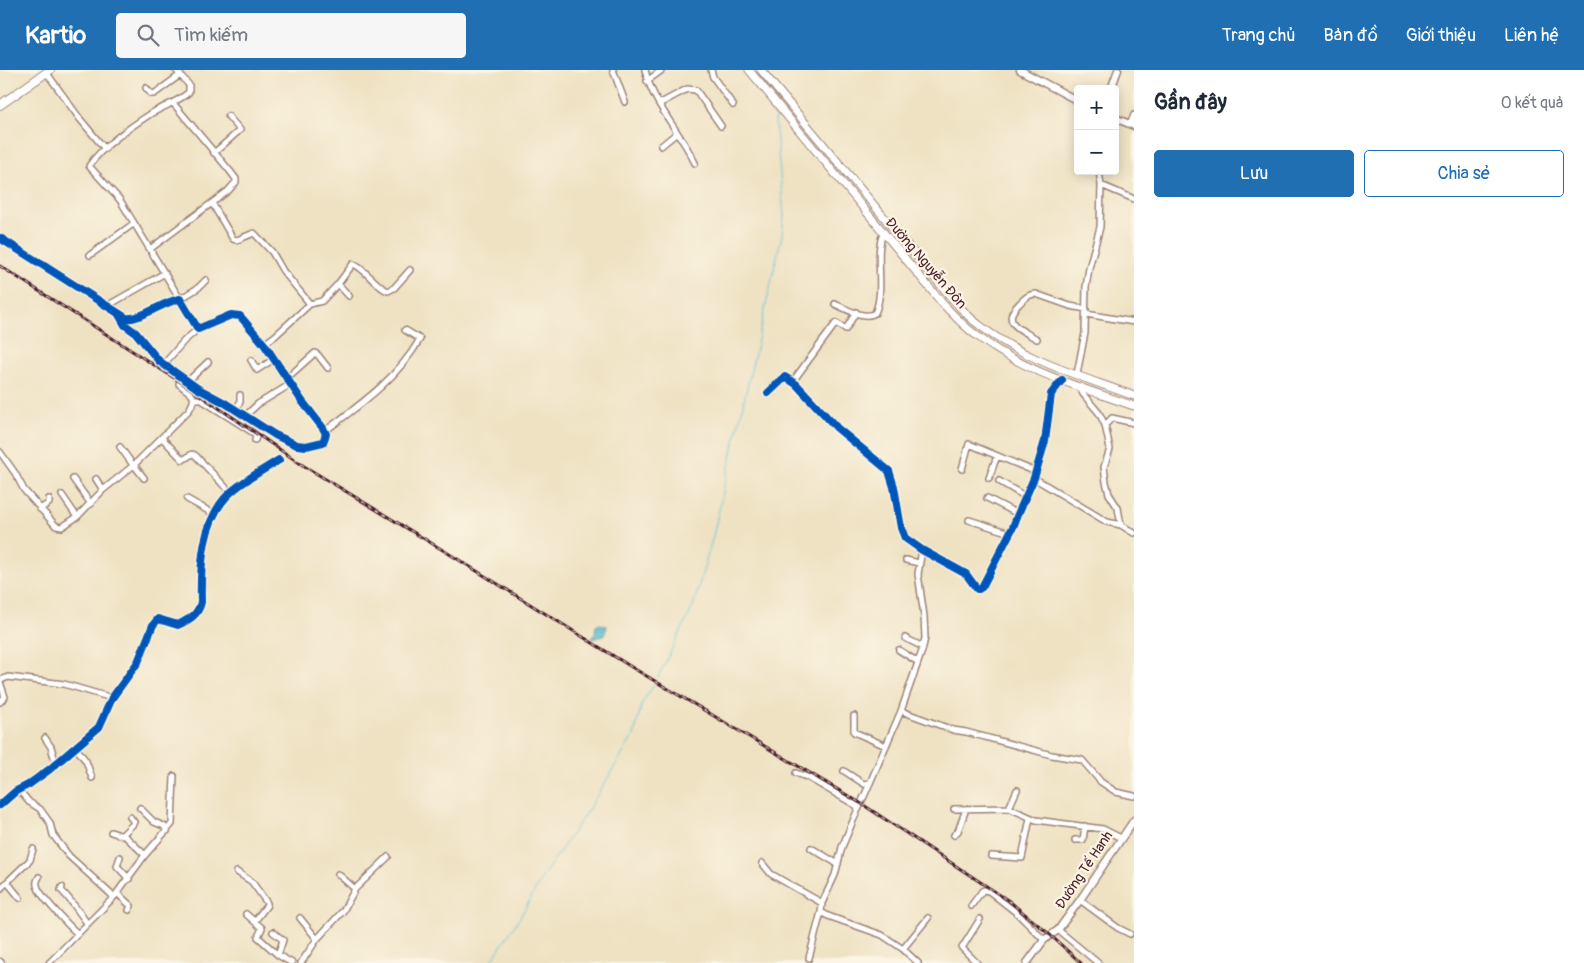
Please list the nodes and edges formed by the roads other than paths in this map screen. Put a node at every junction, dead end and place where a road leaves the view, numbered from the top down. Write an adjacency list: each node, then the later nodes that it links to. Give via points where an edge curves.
1 (176, 70): 11 (street)
2 (612, 70): 16 (street)
3 (645, 70): 12 (street)
4 (662, 70): 12 (street)
5 (711, 70): 20 (street)
6 (749, 70): 27 (main road, Đường Nguyễn Đôn)
7 (761, 70): 26 (main road, Đường Nguyễn Đôn)
8 (1020, 70): 15 (street)
9 (1118, 70): 13 (street)
10 (48, 71): 19 (main road); 30 (street)
11 (180, 75): 14 (street, via 154,94); 17 (street, via 189,85 189,92)
12 (647, 81): 18 (street)
13 (1112, 85)
14 (146, 88)
15 (1074, 99)
16 (625, 102)
17 (173, 103): 30 (street, via 137,123); 31 (street)
18 (659, 104): 25 (street, via 692,88); 28 (street)
19 (0, 105)
20 (734, 105)
21 (1134, 115): 24 (street)
22 (228, 116): 31 (street, via 240,130)
23 (1119, 120): 24 (street)
24 (1132, 125)
25 (721, 126)
26 (807, 126): 27 (street); 65 (main road, Đường Nguyễn Đôn, via 971,318 1014,348)
27 (800, 132): 38 (main road, Đường Nguyễn Đôn)
28 (677, 133): 29 (street); 32 (street)
29 (661, 146)
30 (105, 149): 37 (street, via 89,166 120,200)
31 (214, 153): 36 (street, via 236,182)
32 (695, 163)
33 (1100, 175): 34 (street)
34 (1101, 185): 35 (street); 52 (street, via 1100,227 1089,268)
35 (1134, 199)
36 (212, 203): 40 (street); 48 (street, via 233,240 254,232)
37 (133, 224): 40 (street); 41 (street)
38 (884, 232): 51 (street, via 879,244 881,287 876,311 869,316); 66 (main road, Đường Nguyễn Đôn, via 942,303 975,334 1028,367)
39 (0, 238): 50 (street)
40 (150, 249): 43 (street)
41 (90, 255)
42 (410, 270): 45 (street, via 388,291 354,264)
43 (165, 273): 47 (street); 50 (street)
44 (206, 280): 47 (street)
45 (338, 284): 46 (street); 48 (street, via 322,302)
46 (349, 296)
47 (180, 299): 53 (street, via 133,319); 55 (street)
48 (310, 304): 58 (street)
49 (835, 304): 51 (street)
50 (107, 306): 53 (street)
51 (856, 312): 69 (street, via 846,329 836,323 796,377)
52 (1086, 312): 54 (street); 57 (street, via 1036,294 1026,298 1011,313 1011,322); 65 (street)
53 (118, 313): 62 (street, via 125,326 136,332)
54 (1134, 322)
55 (198, 329): 58 (street, via 236,315); 62 (street)
56 (405, 330): 80 (street, via 420,339 389,380)
57 (1037, 340)
58 (264, 344): 59 (street)
59 (274, 359): 60 (street, via 257,370); 68 (street)
60 (251, 360)
61 (208, 362): 67 (street)
62 (164, 364): 64 (street)
63 (328, 368): 68 (street, via 315,353)
64 (181, 375): 67 (street); 74 (street, via 179,384)
65 (1080, 376): 70 (street); 73 (main road, Đường Nguyễn Đôn)
66 (1062, 380): 70 (main road, Đường Nguyễn Đôn); 89 (street, via 1051,394)
67 (188, 381): 76 (street)
68 (289, 381): 77 (street); 80 (street)
69 (796, 384): 71 (street, via 785,378); 111 (street, via 837,428 888,471 903,536)
70 (1080, 387): 75 (main road, Đường Nguyễn Đôn); 79 (street)
71 (768, 393)
72 (240, 395): 76 (street)
73 (1134, 396)
74 (194, 399): 81 (street, via 189,410); 82 (street, via 200,399 255,434)
75 (1134, 406)
76 (236, 410): 77 (street)
77 (245, 416): 80 (street, via 297,445 323,442)
78 (1134, 423): 79 (street, via 1112,418)
79 (1105, 425): 108 (street, via 1110,449 1104,467 1106,482 1118,508)
80 (324, 431)
81 (162, 438): 87 (street); 96 (street, via 183,460 195,455)
82 (255, 440)
83 (120, 447): 87 (street)
84 (0, 452): 103 (street)
85 (997, 456): 88 (street, via 969,444); 89 (street); 91 (street)
86 (279, 460): 96 (street)
87 (134, 465): 90 (street); 95 (street)
88 (962, 469)
89 (1035, 475): 98 (street); 108 (street, via 1107,522)
90 (144, 478)
91 (989, 478)
92 (96, 479): 95 (street)
93 (73, 480): 102 (street)
94 (999, 481): 98 (street)
95 (103, 490): 102 (street)
96 (231, 493): 104 (street)
97 (62, 495): 106 (street)
98 (1026, 497): 105 (street)
99 (987, 498): 105 (street)
100 (48, 499): 103 (street, via 49,503)
101 (187, 499): 104 (street)
102 (91, 504): 106 (street)
103 (40, 509): 106 (street, via 60,528)
104 (214, 514): 118 (street, via 204,548 199,610 178,625 156,621 138,662)
105 (1018, 514): 109 (street)
106 (77, 517)
107 (969, 520): 109 (street)
108 (1121, 525): 110 (street)
109 (1010, 533): 111 (street, via 979,589 966,574)
110 (1134, 533)
111 (922, 550): 113 (street)
112 (906, 560): 113 (street)
113 (919, 563): 115 (street, via 924,616)
114 (905, 638): 115 (street)
115 (922, 647): 117 (street)
116 (899, 650): 117 (street)
117 (918, 662): 120 (street)
118 (112, 698): 119 (street, via 64,684 8,677 0,682 5,697); 124 (street, via 99,728)
119 (0, 702)
120 (900, 711): 123 (street); 133 (street, via 953,730 1052,756 1082,760 1108,787)
121 (854, 716): 123 (street, via 854,732)
122 (44, 738): 125 (street, via 51,747)
123 (886, 746): 130 (street)
124 (76, 748): 125 (street); 129 (street)
125 (56, 764): 131 (street)
126 (844, 771): 130 (street)
127 (796, 773): 139 (street, via 857,806)
128 (174, 776): 144 (street, via 172,824)
129 (92, 778)
130 (870, 783): 139 (street)
131 (20, 790): 134 (street); 166 (street, via 29,802 40,809 50,823 53,835 69,856)
132 (1016, 790): 136 (street)
133 (1134, 796)
134 (0, 805)
135 (140, 808): 144 (street)
136 (1009, 808): 138 (street); 141 (street)
137 (954, 809): 138 (street)
138 (966, 809): 147 (street)
139 (858, 811): 157 (street)
140 (130, 817): 146 (street, via 134,822)
141 (1030, 818): 143 (street); 153 (street, via 1022,858)
142 (1134, 820): 148 (street, Đường Tế Hanh)
143 (1085, 826): 148 (street, via 1103,829); 149 (street, via 1083,840)
144 (167, 831): 152 (street)
145 (111, 832): 146 (street)
146 (122, 835): 152 (street)
147 (954, 835)
148 (1121, 838): 168 (street, Đường Tế Hanh)
149 (1075, 840)
150 (811, 848): 157 (street)
151 (33, 849): 162 (street, via 30,860)
152 (146, 855): 161 (street)
153 (991, 856)
154 (388, 857): 165 (street)
155 (120, 858): 161 (street, via 117,866)
156 (762, 864): 169 (street, via 771,874)
157 (838, 864): 169 (street)
158 (237, 872): 177 (street, via 252,882 267,903)
159 (338, 874): 165 (street)
160 (39, 878): 181 (street, via 37,888)
161 (129, 879): 166 (street)
162 (8, 882): 164 (street); 167 (street)
163 (62, 887): 178 (street)
164 (0, 889)
165 (355, 889): 183 (street, via 343,911)
166 (115, 895): 171 (street, via 131,906); 178 (street)
167 (20, 898)
168 (1080, 900): 180 (street, Đường Tế Hanh); 182 (street)
169 (822, 903): 172 (street)
170 (971, 906): 184 (street, via 982,891 989,891)
171 (129, 910)
172 (821, 912): 185 (street, via 882,935); 187 (street)
173 (246, 914): 177 (street)
174 (300, 918): 183 (street)
175 (928, 918): 185 (street)
176 (980, 919): 192 (street, via 962,948)
177 (255, 921): 186 (street, via 262,929 258,937)
178 (87, 923): 181 (street)
179 (273, 932): 186 (street, via 283,940)
180 (1056, 932): 184 (street, Đường Tế Hanh); 194 (street)
181 (78, 934): 188 (street)
182 (1130, 934)
183 (317, 939): 190 (street)
184 (1044, 940): 193 (street, Đường Tế Hanh)
185 (903, 949): 191 (street)
186 (278, 955): 189 (street)
187 (809, 958)
188 (49, 963)
189 (292, 963)
190 (301, 963)
191 (918, 963)
192 (977, 963)
193 (1027, 963)
194 (1098, 963)

